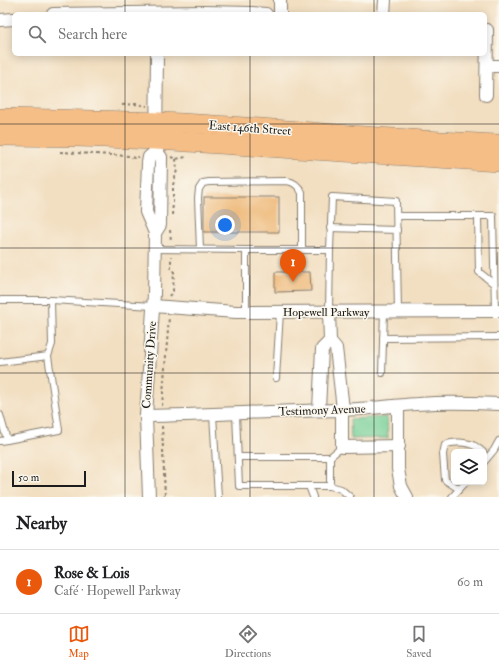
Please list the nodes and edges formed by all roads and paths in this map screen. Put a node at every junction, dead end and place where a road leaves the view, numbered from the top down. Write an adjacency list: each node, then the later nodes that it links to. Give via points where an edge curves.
1 (280, 0): 3 (street)
2 (385, 0): 4 (street)
3 (280, 12)
4 (384, 12)
5 (12, 19): 6 (street)
6 (0, 20)
7 (487, 30): 9 (street)
8 (157, 56): 14 (street)
9 (487, 66): 10 (street); 11 (street)
10 (499, 66)
11 (486, 95)
12 (0, 118): 14 (main road, East 146th Street, via 102,119)
13 (0, 136): 14 (main road, East 146th Street)
14 (156, 137): 15 (main road, East 146th Street, via 424,140); 17 (main road, East 146th Street); 24 (street, Community Drive, via 148,163 146,212 155,233)
15 (499, 144)
16 (176, 159): 20 (path)
17 (499, 162)
18 (397, 216): 19 (lane); 21 (lane, via 396,201 332,197); 23 (lane)
19 (478, 216): 30 (lane, via 479,272); 30 (lane, via 493,216)
20 (171, 217)
21 (330, 228): 23 (lane); 29 (lane)
22 (170, 229): 25 (path)
23 (397, 230): 40 (lane)
24 (155, 249): 25 (lane); 33 (street, Community Drive)
25 (171, 249): 26 (lane); 34 (path, via 171,269 174,272)
26 (200, 249): 27 (lane); 28 (lane, via 198,198 203,183 289,181 299,187 302,193)
27 (246, 250): 28 (lane); 37 (lane)
28 (302, 250): 29 (lane)
29 (330, 250): 35 (lane)
30 (494, 284): 36 (lane)
31 (0, 300): 32 (lane)
32 (52, 300): 33 (lane); 44 (lane, via 52,344)
33 (153, 306): 34 (street, Hopewell Parkway); 55 (street, Community Drive)
34 (169, 307): 37 (street, Hopewell Parkway); 56 (path)
35 (329, 311): 38 (street, Hopewell Parkway); 39 (street, Hopewell Parkway); 43 (street)
36 (497, 311): 40 (street, Hopewell Parkway)
37 (246, 312): 38 (street, Hopewell Parkway)
38 (280, 312): 47 (lane)
39 (384, 312): 40 (street, Hopewell Parkway); 42 (lane)
40 (398, 312)
41 (499, 337): 42 (lane)
42 (383, 338): 46 (lane)
43 (330, 341): 50 (street, via 322,349); 51 (street, via 336,348)
44 (48, 356): 45 (lane); 57 (lane, via 60,430)
45 (0, 362)
46 (382, 373)
47 (276, 378)
48 (499, 404): 49 (street, Testimony Avenue, via 454,402)
49 (398, 406): 51 (street, Testimony Avenue); 59 (street)
50 (319, 409): 51 (street, Testimony Avenue); 52 (street, Testimony Avenue)
51 (342, 409): 60 (street)
52 (236, 414): 54 (street, Testimony Avenue); 64 (lane)
53 (0, 415): 57 (lane)
54 (213, 415): 56 (street, Testimony Avenue); 73 (lane)
55 (146, 416): 56 (street, Testimony Avenue); 71 (street, Community Drive)
56 (162, 416): 72 (path)
57 (3, 441)
58 (499, 441): 62 (lane)
59 (399, 446): 60 (street); 76 (street, via 399,477)
60 (342, 447): 63 (lane)
61 (479, 449): 65 (lane, via 464,443 449,443 445,446 442,454 445,480)
62 (487, 452)
63 (330, 456): 64 (lane); 69 (lane)
64 (238, 457): 68 (lane, via 239,486)
65 (451, 484)
66 (453, 485): 70 (lane)
67 (463, 485): 70 (lane)
68 (309, 486): 69 (lane); 74 (lane)
69 (330, 486): 75 (lane, via 341,489)
70 (459, 489): 77 (lane)
71 (149, 497)
72 (165, 497)
73 (218, 497)
74 (313, 497)
75 (350, 497)
76 (407, 497)
77 (452, 497)

